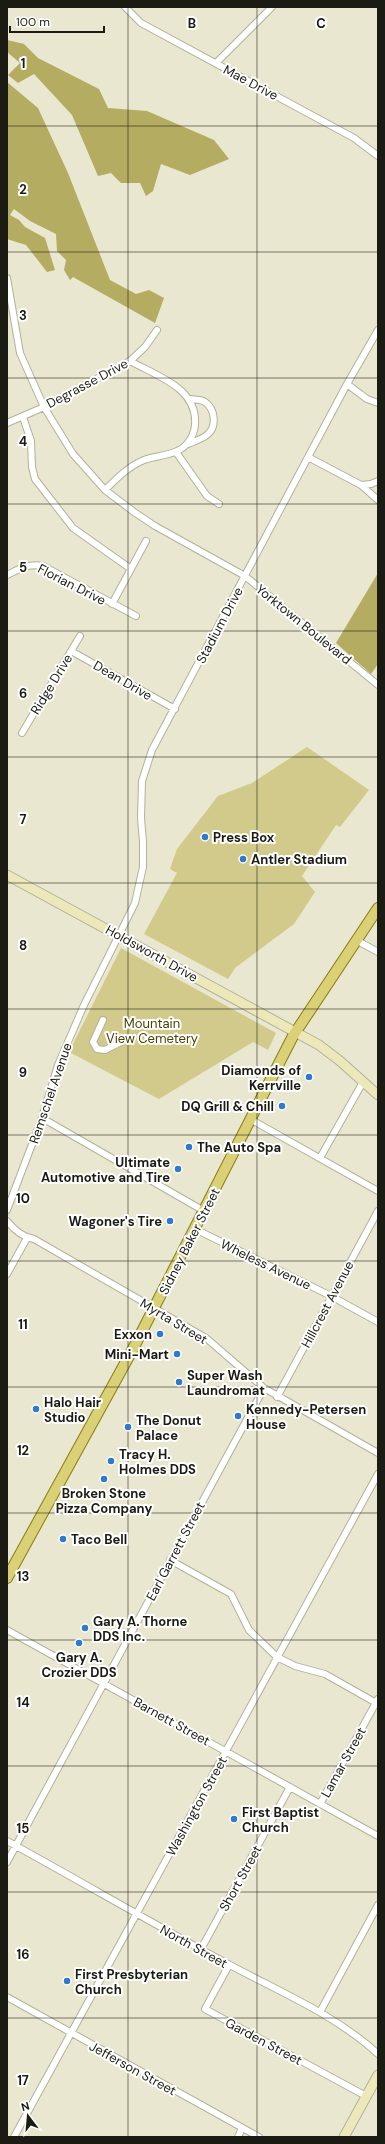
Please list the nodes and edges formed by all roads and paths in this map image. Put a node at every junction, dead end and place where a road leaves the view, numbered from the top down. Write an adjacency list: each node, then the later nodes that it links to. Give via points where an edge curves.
1 (126, 7): 3 (street, Mae Drive, via 141,23)
2 (272, 7): 3 (street)
3 (216, 63): 4 (street, Mae Drive, via 354,138)
4 (378, 156)
5 (7, 278): 12 (street, Yorktown Boulevard, via 12,296 18,346)
6 (157, 330): 8 (street, Degrasse Drive, via 145,347)
7 (378, 330): 9 (street, Stadium Drive)
8 (130, 361): 10 (street, via 178,388); 12 (street, Degrasse Drive)
9 (347, 384): 11 (street, via 367,399); 17 (street, Stadium Drive)
10 (190, 399): 15 (street, via 196,418 195,430); 15 (street, via 209,405 214,416 214,424 209,433)
11 (378, 403)
12 (44, 407): 13 (street, Degrasse Drive); 20 (street, Yorktown Boulevard, via 73,454)
13 (23, 417): 14 (street, Degrasse Drive); 24 (street, via 32,441 32,467 35,479 73,528)
14 (7, 423)
15 (186, 445): 16 (street)
16 (176, 452): 20 (street, via 144,460 132,466); 22 (street, via 207,496)
17 (308, 457): 19 (street); 26 (street, Stadium Drive)
18 (378, 481): 19 (street)
19 (361, 485): 21 (street)
20 (105, 490): 26 (street, Yorktown Boulevard, via 155,526)
21 (378, 500)
22 (219, 504)
23 (146, 541): 24 (street)
24 (131, 569): 27 (street)
25 (7, 575): 27 (street, Florian Drive, via 27,565 43,566)
26 (245, 576): 31 (street, Yorktown Boulevard); 32 (street, Stadium Drive)
27 (112, 604): 28 (street, Florian Drive)
28 (136, 616)
29 (80, 636): 30 (street, Ridge Drive)
30 (71, 650): 32 (street, Dean Drive); 33 (street, Ridge Drive)
31 (378, 685)
32 (175, 709): 36 (street, Stadium Drive, via 152,750 142,781 140,818 143,867 135,903)
33 (22, 733)
34 (7, 875): 36 (main road, Holdsworth Drive)
35 (378, 908): 37 (main road, Sidney Baker Street)
36 (119, 935): 40 (main road, Holdsworth Drive); 44 (street, Remschel Avenue, via 58,1065)
37 (356, 940): 38 (street); 40 (main road, Sidney Baker Street)
38 (378, 952)
39 (104, 1020): 41 (street, via 93,1042 97,1049 105,1050)
40 (296, 1032): 42 (main road, Holdsworth Drive, via 335,1057); 45 (main road, Sidney Baker Street)
41 (127, 1039)
42 (363, 1082): 43 (main road, Holdsworth Drive); 46 (street)
43 (378, 1095)
44 (42, 1118): 48 (street, Remschel Avenue); 49 (street)
45 (250, 1119): 46 (street); 49 (main road, Sidney Baker Street)
46 (320, 1158): 47 (street)
47 (378, 1191)
48 (7, 1210)
49 (204, 1211): 52 (main road, Sidney Baker Street)
50 (378, 1211): 55 (street, Hillcrest Avenue)
51 (7, 1221): 53 (street, Myrta Street)
52 (195, 1229): 55 (street, Wheless Avenue); 56 (main road, Sidney Baker Street)
53 (27, 1238): 54 (street); 56 (street, Myrta Street, via 34,1239)
54 (7, 1274)
55 (331, 1296): 57 (street, Wheless Avenue); 59 (street, Hillcrest Avenue)
56 (154, 1308): 58 (street, Myrta Street, via 206,1338); 63 (main road, Sidney Baker Street)
57 (378, 1322)
58 (264, 1388): 59 (street, Myrta Street); 62 (street, Earl Garrett Street)
59 (277, 1397): 60 (street, Myrta Street)
60 (378, 1453)
61 (378, 1474): 65 (street, Washington Street)
62 (170, 1560): 65 (street, via 231,1594 249,1630); 66 (street, Earl Garrett Street)
63 (7, 1578)
64 (7, 1630): 66 (street, Barnett Street)
65 (277, 1657): 67 (street, via 295,1666 325,1674); 68 (street, Washington Street)
66 (104, 1684): 68 (street, Barnett Street); 73 (street, Earl Garrett Street)
67 (377, 1702): 70 (street, Lamar Street)
68 (226, 1751): 69 (street, Barnett Street); 76 (street, Washington Street)
69 (290, 1787): 70 (street, Barnett Street); 77 (street, Short Street)
70 (320, 1804): 71 (street, Barnett Street)
71 (378, 1836)
72 (7, 1841): 73 (street, North Street)
73 (16, 1846): 74 (street, Earl Garrett Street); 76 (street, North Street)
74 (7, 1862)
75 (378, 1905): 80 (street)
76 (136, 1914): 77 (street, North Street); 81 (street, Washington Street)
77 (201, 1949): 78 (street, North Street)
78 (229, 1965): 80 (street, North Street); 84 (street, Garden Street, via 205,2009)
79 (7, 1997): 81 (street, Jefferson Street)
80 (320, 2012): 82 (street, North Street, via 364,2041)
81 (71, 2033): 85 (street, Jefferson Street); 86 (street, Washington Street)
82 (378, 2054)
83 (378, 2075): 84 (main road)
84 (366, 2096): 89 (main road)
85 (242, 2128): 87 (street); 88 (street, Jefferson Street)
86 (14, 2137)
87 (238, 2137)
88 (259, 2137)
89 (344, 2137)

